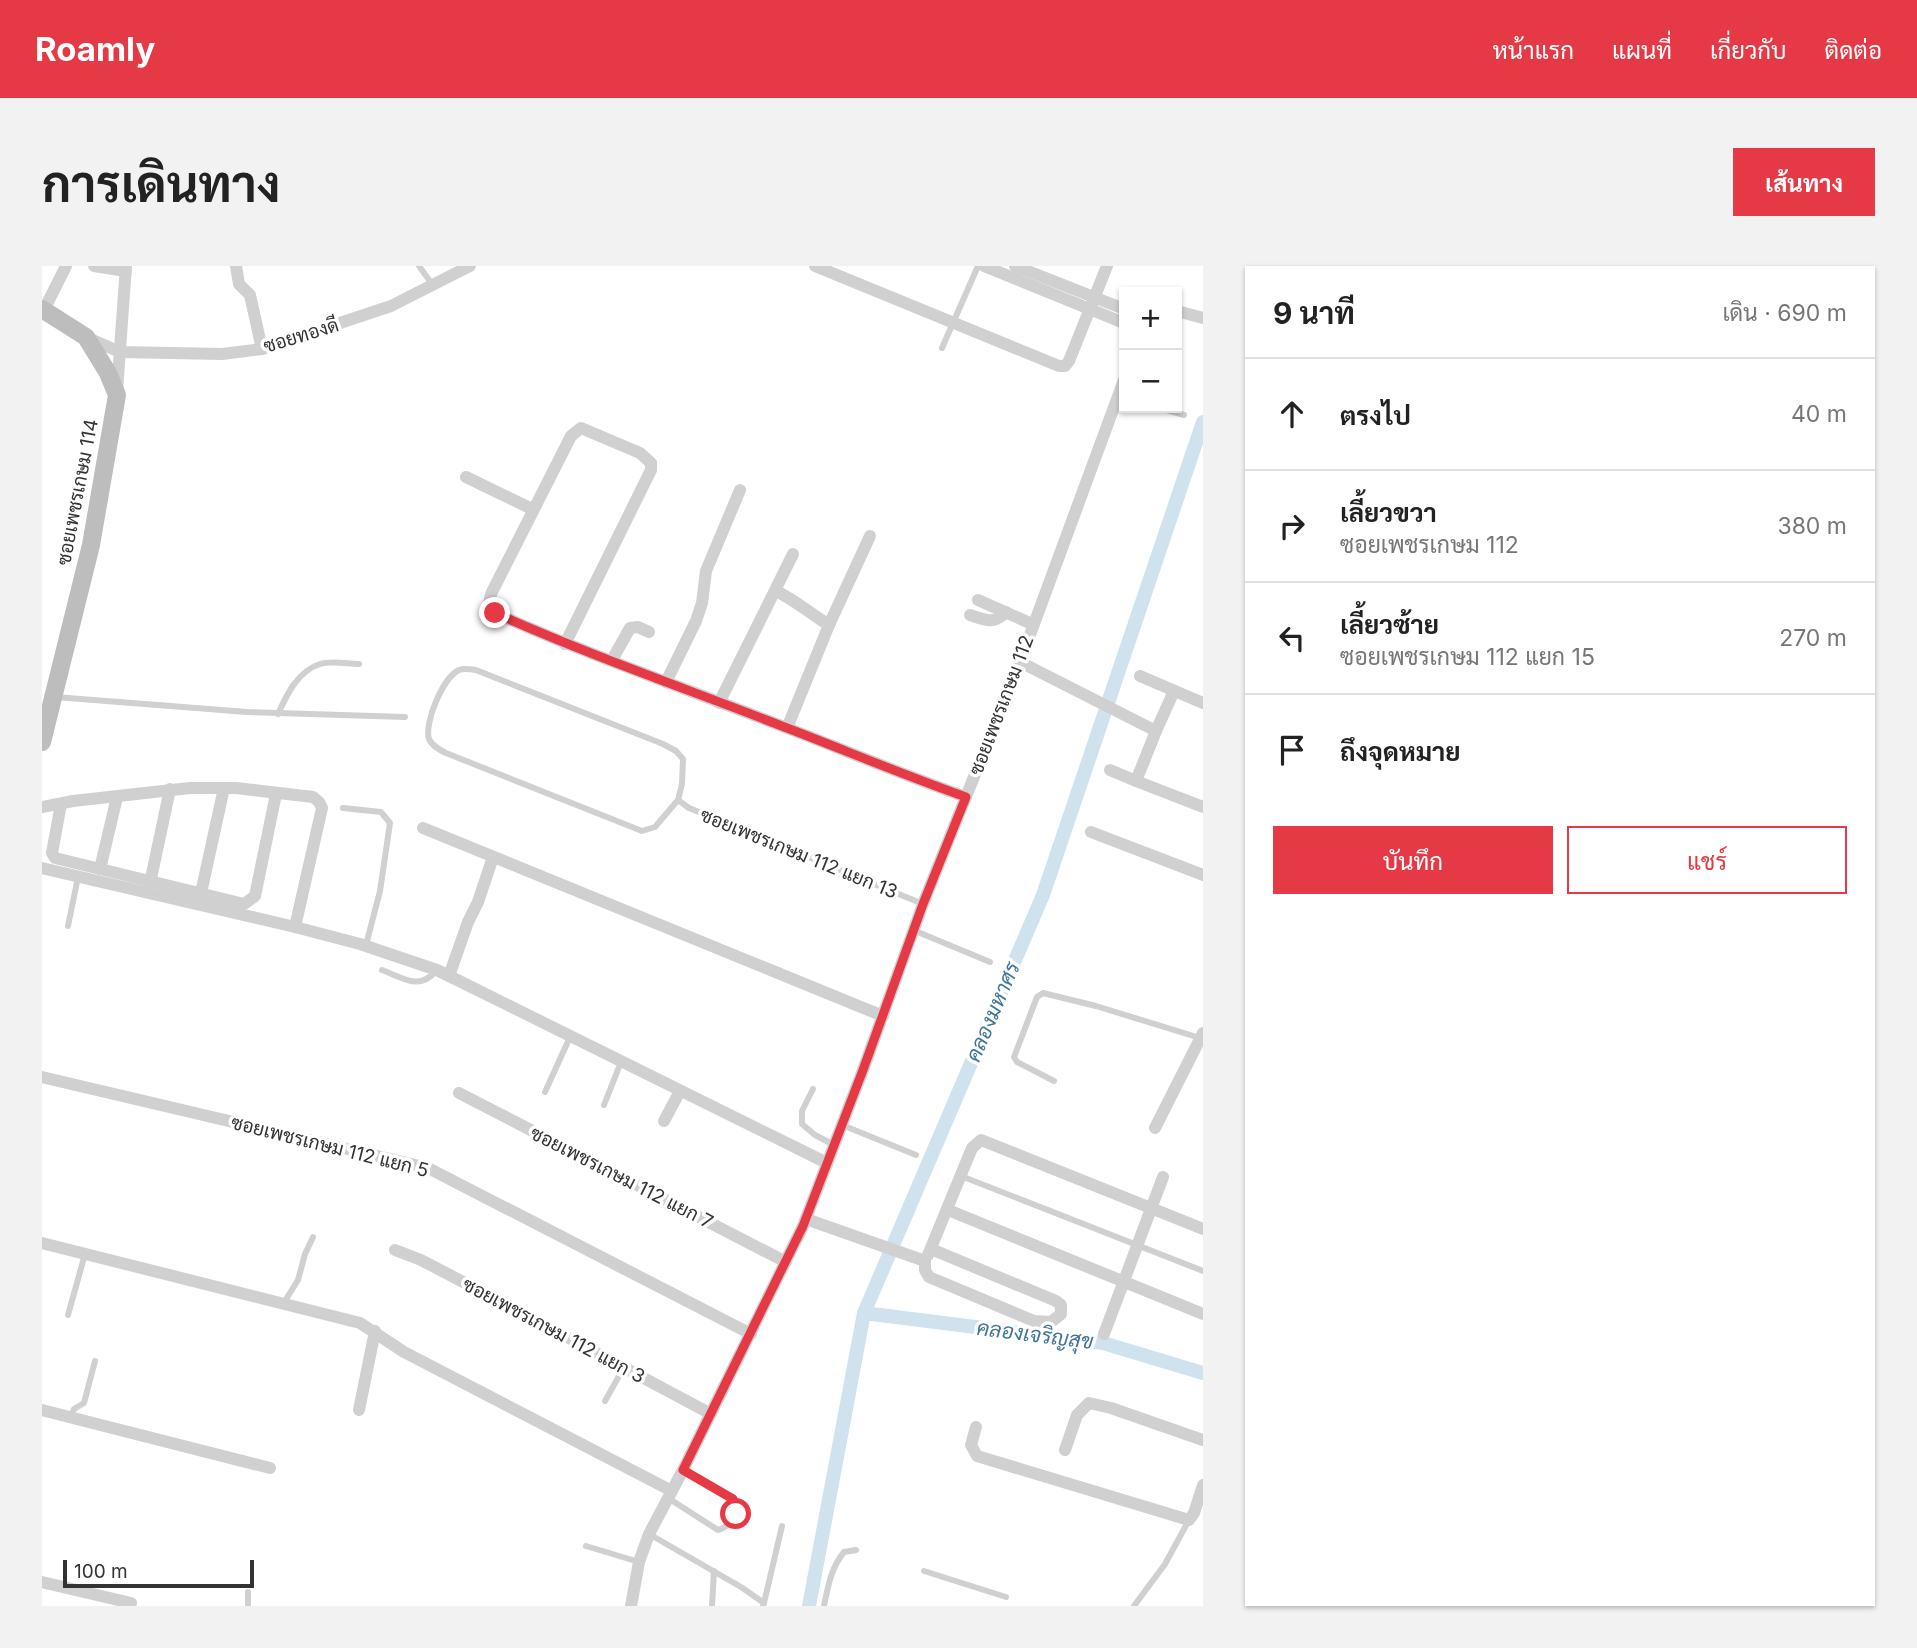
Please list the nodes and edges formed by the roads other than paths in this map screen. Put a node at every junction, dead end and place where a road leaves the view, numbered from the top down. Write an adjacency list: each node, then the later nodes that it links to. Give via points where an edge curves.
1 (66, 266): 16 (street)
2 (94, 266): 11 (street)
3 (236, 266): 23 (street, via 239,284 250,295)
4 (429, 266): 12 (lane)
5 (470, 266): 13 (street, ซอยทองดี)
6 (816, 266): 20 (street)
7 (978, 266): 20 (lane)
8 (984, 266): 14 (street)
9 (1015, 266): 14 (street)
10 (1107, 266): 14 (street)
11 (126, 268): 24 (street)
12 (420, 268): 13 (lane)
13 (433, 286): 23 (street, ซอยทองดี, via 391,306)
14 (1092, 303): 15 (street); 19 (street); 20 (street, via 1065,366)
15 (1119, 308)
16 (43, 310): 21 (street)
17 (1182, 312): 18 (street)
18 (1203, 318)
19 (1119, 320)
20 (954, 323): 22 (lane)
21 (86, 337): 24 (street); 25 (street)
22 (942, 348)
23 (262, 349): 24 (street, ซอยทองดี, via 222,354)
24 (120, 352): 25 (street)
25 (117, 395): 50 (street, ซอยเพชรเกษม 114, via 91,545)
26 (1119, 404): 38 (street, ซอยเพชรเกษม 112)
27 (1177, 413): 28 (lane)
28 (1184, 415)
29 (466, 477): 31 (street)
30 (740, 490): 46 (street, via 706,571 696,621)
31 (532, 509): 41 (street, via 490,606 495,613); 41 (street, via 571,436 581,428 640,453 651,463 643,489)
32 (870, 536): 39 (street)
33 (793, 554): 34 (street)
34 (776, 591): 39 (street); 48 (street)
35 (978, 600): 36 (street)
36 (1006, 612): 37 (street, via 993,621); 38 (street)
37 (970, 615)
38 (1032, 624): 43 (street, ซอยเพชรเกษม 112)
39 (829, 625): 53 (street)
40 (649, 632): 42 (street, via 629,628)
41 (565, 644): 42 (street)
42 (612, 660): 46 (street)
43 (1020, 662): 54 (street); 62 (street, ซอยเพชรเกษม 112)
44 (359, 664): 51 (lane, via 322,663 308,671 293,685)
45 (1140, 676): 47 (street)
46 (666, 682): 48 (street)
47 (1174, 691): 49 (street); 54 (street)
48 (719, 703): 53 (street)
49 (1203, 703)
50 (48, 708): 51 (lane); 55 (street, ซอยเพชรเกษม 114)
51 (278, 714): 52 (lane)
52 (405, 717)
53 (787, 728): 62 (street)
54 (1156, 731): 57 (street)
55 (42, 742)
56 (1110, 770): 57 (street)
57 (1136, 781): 66 (street)
58 (224, 788): 59 (street); 60 (street); 77 (street)
59 (170, 789): 61 (street); 76 (street)
60 (276, 794): 77 (street, via 255,896 244,904); 80 (street, via 313,797 321,808)
61 (117, 797): 64 (street); 73 (street)
62 (966, 797): 78 (street, ซอยเพชรเกษม 112)
63 (678, 800): 63 (lane, ซอยเพชรเกษม 112 แยก 13, via 684,769 676,751 500,679 462,668 446,682 435,706 429,729 434,746 642,831 655,827); 78 (lane, ซอยเพชรเกษม 112 แยก 13)
64 (61, 804): 65 (street); 70 (street)
65 (42, 807)
66 (1203, 807)
67 (343, 808): 82 (lane, via 381,812 390,823 380,891)
68 (423, 828): 71 (street)
69 (1091, 832): 74 (street)
70 (47, 843): 73 (street, via 55,858)
71 (493, 857): 85 (street, via 478,902); 86 (street)
72 (42, 868): 75 (street)
73 (100, 869): 76 (street)
74 (1203, 875)
75 (79, 876): 76 (street); 79 (lane)
76 (149, 886): 77 (street); 80 (street)
77 (201, 894)
78 (923, 904): 81 (street, ซอยเพชรเกษม 112)
79 (68, 926)
80 (295, 927): 82 (street)
81 (913, 930): 83 (lane); 86 (street, ซอยเพชรเกษม 112)
82 (365, 946): 85 (street)
83 (990, 962)
84 (382, 970): 85 (lane, via 421,982)
85 (443, 973): 87 (street)
86 (883, 1016): 98 (street, ซอยเพชรเกษม 112)
87 (570, 1037): 89 (street); 94 (lane)
88 (1202, 1037): 91 (lane, via 1042,993 1014,1057); 99 (street)
89 (621, 1062): 93 (street); 96 (lane)
90 (42, 1077): 122 (street, ซอยเพชรเกษม 112 แยก 5, via 428,1168)
91 (1054, 1081)
92 (813, 1089): 100 (lane, via 802,1111 802,1124)
93 (680, 1091): 97 (street); 102 (street)
94 (544, 1092)
95 (459, 1093): 115 (street, ซอยเพชรเกษม 112 แยก 7)
96 (604, 1105)
97 (664, 1121)
98 (842, 1125): 100 (street, ซอยเพชรเกษม 112); 101 (lane)
99 (1155, 1128)
100 (834, 1145): 102 (street, ซอยเพชรเกษม 112)
101 (916, 1155)
102 (827, 1163): 107 (street, ซอยเพชรเกษม 112)
103 (961, 1176): 105 (street, via 972,1148 981,1140); 106 (street); 111 (lane)
104 (1163, 1177): 105 (street)
105 (1152, 1209): 108 (street); 111 (street)
106 (948, 1210): 114 (street); 117 (street)
107 (806, 1219): 114 (street); 115 (street, ซอยเพชรเกษม 112)
108 (1203, 1229)
109 (313, 1237): 118 (lane, via 298,1280)
110 (42, 1243): 113 (street)
111 (1137, 1245): 116 (lane); 117 (street)
112 (395, 1250): 125 (street, ซอยเพชรเกษม 112 แยก 3)
113 (85, 1254): 118 (street); 120 (lane)
114 (924, 1256): 114 (street, via 1056,1301 1061,1314 1051,1322 1034,1321 929,1277)
115 (786, 1262): 122 (street, ซอยเพชรเกษม 112)
116 (1203, 1271)
117 (1123, 1282): 119 (street); 123 (street)
118 (283, 1304): 121 (street)
119 (1203, 1314)
120 (68, 1315)
121 (375, 1331): 128 (street); 137 (street, via 404,1352)
122 (751, 1334): 129 (street, ซอยเพชรเกษม 112)
123 (1104, 1334)
124 (95, 1361): 130 (lane, via 84,1403 74,1409)
125 (624, 1367): 126 (lane); 129 (street, ซอยเพชรเกษม 112 แยก 3)
126 (606, 1401)
127 (42, 1410): 130 (street)
128 (359, 1410)
129 (711, 1414): 135 (street, ซอยเพชรเกษม 112)
130 (71, 1418): 134 (street)
131 (976, 1427): 138 (street, via 971,1446 977,1455)
132 (1203, 1440): 133 (street, via 1089,1404 1077,1415)
133 (1065, 1450)
134 (270, 1468)
135 (683, 1470): 137 (street, ซอยเพชรเกษม 112); 137 (lane, via 733,1499 736,1514 718,1531)
136 (1203, 1485): 138 (street)
137 (670, 1495): 140 (street, ซอยเพชรเกษม 112)
138 (1189, 1520): 155 (lane)
139 (782, 1526): 150 (lane)
140 (649, 1534): 143 (street, ซอยเพชรเกษม 112); 145 (lane)
141 (586, 1546): 143 (lane)
142 (856, 1550): 154 (lane, via 844,1552 838,1560)
143 (639, 1562): 152 (street, ซอยเพชรเกษม 112)
144 (924, 1571): 148 (lane)
145 (714, 1572): 150 (lane); 153 (lane)
146 (42, 1582): 149 (street)
147 (248, 1592): 151 (lane)
148 (1006, 1597)
149 (131, 1603)
150 (763, 1604)
151 (248, 1606)
152 (631, 1606)
153 (712, 1606)
154 (824, 1606)
155 (1134, 1606)

